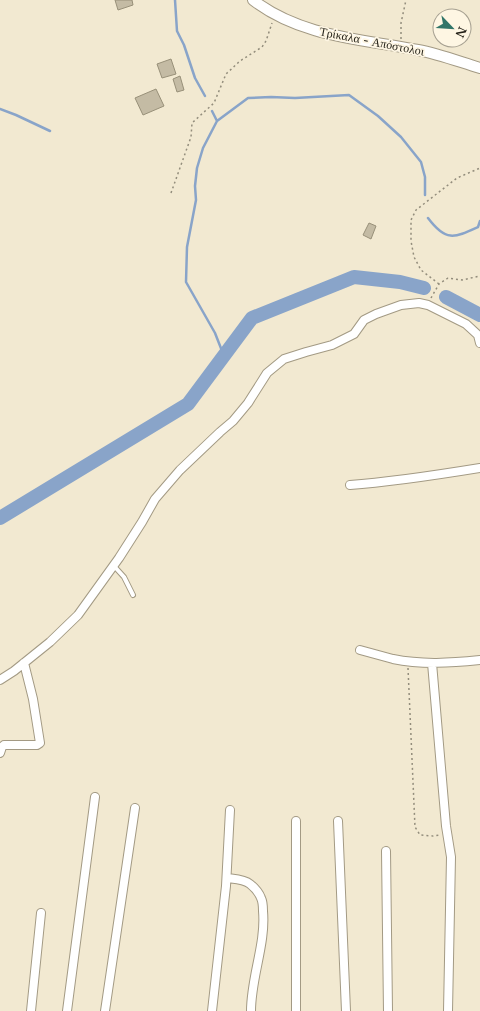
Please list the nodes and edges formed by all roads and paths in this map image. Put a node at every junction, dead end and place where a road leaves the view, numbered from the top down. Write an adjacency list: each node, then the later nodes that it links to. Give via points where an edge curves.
1 (245, 0): 4 (street, Τρίκαλα - Απόστολοι)
2 (253, 0): 4 (street, Τρίκαλα - Απόστολοι)
3 (406, 0): 6 (path, via 401,22)
4 (265, 9): 5 (street, Τρίκαλα - Απόστολοι)
5 (276, 15): 6 (street, Τρίκαλα - Απόστολοι, via 323,33); 9 (path, via 262,47 226,74 214,103 192,122 191,137)
6 (400, 47): 7 (street, Τρίκαλα - Απόστολοι)
7 (480, 68)
8 (480, 168): 11 (path, via 457,178 416,210 411,220 414,257 420,270)
9 (171, 193)
10 (480, 276): 11 (path, via 462,280 448,278)
11 (439, 284): 12 (path)
12 (428, 305): 13 (street, via 466,324 478,336); 16 (street, via 401,305 376,314 364,320 354,334 332,345 284,359 267,373 233,421 180,470 155,500)
13 (480, 343)
14 (480, 468): 15 (street, via 406,480)
15 (350, 485)
16 (114, 566): 17 (lane, via 124,577); 21 (street, via 78,615)
17 (133, 595)
18 (360, 650): 19 (street, via 393,659)
19 (408, 660): 22 (street); 30 (path, via 414,827 420,834)
20 (480, 660): 22 (street)
21 (24, 663): 23 (street); 24 (street, via 40,743 4,745)
22 (432, 663): 30 (street)
23 (0, 680)
24 (0, 753)
25 (95, 797): 35 (street)
26 (135, 808): 36 (street)
27 (230, 810): 32 (street)
28 (296, 821): 39 (street)
29 (338, 821): 40 (street)
30 (447, 834): 42 (street, via 452,876)
31 (386, 851): 41 (street)
32 (226, 878): 37 (street); 38 (street, via 249,883 262,899 264,918)
33 (42, 913): 34 (street)
34 (31, 1011)
35 (67, 1011)
36 (105, 1011)
37 (212, 1011)
38 (251, 1011)
39 (296, 1011)
40 (346, 1011)
41 (388, 1011)
42 (448, 1011)

